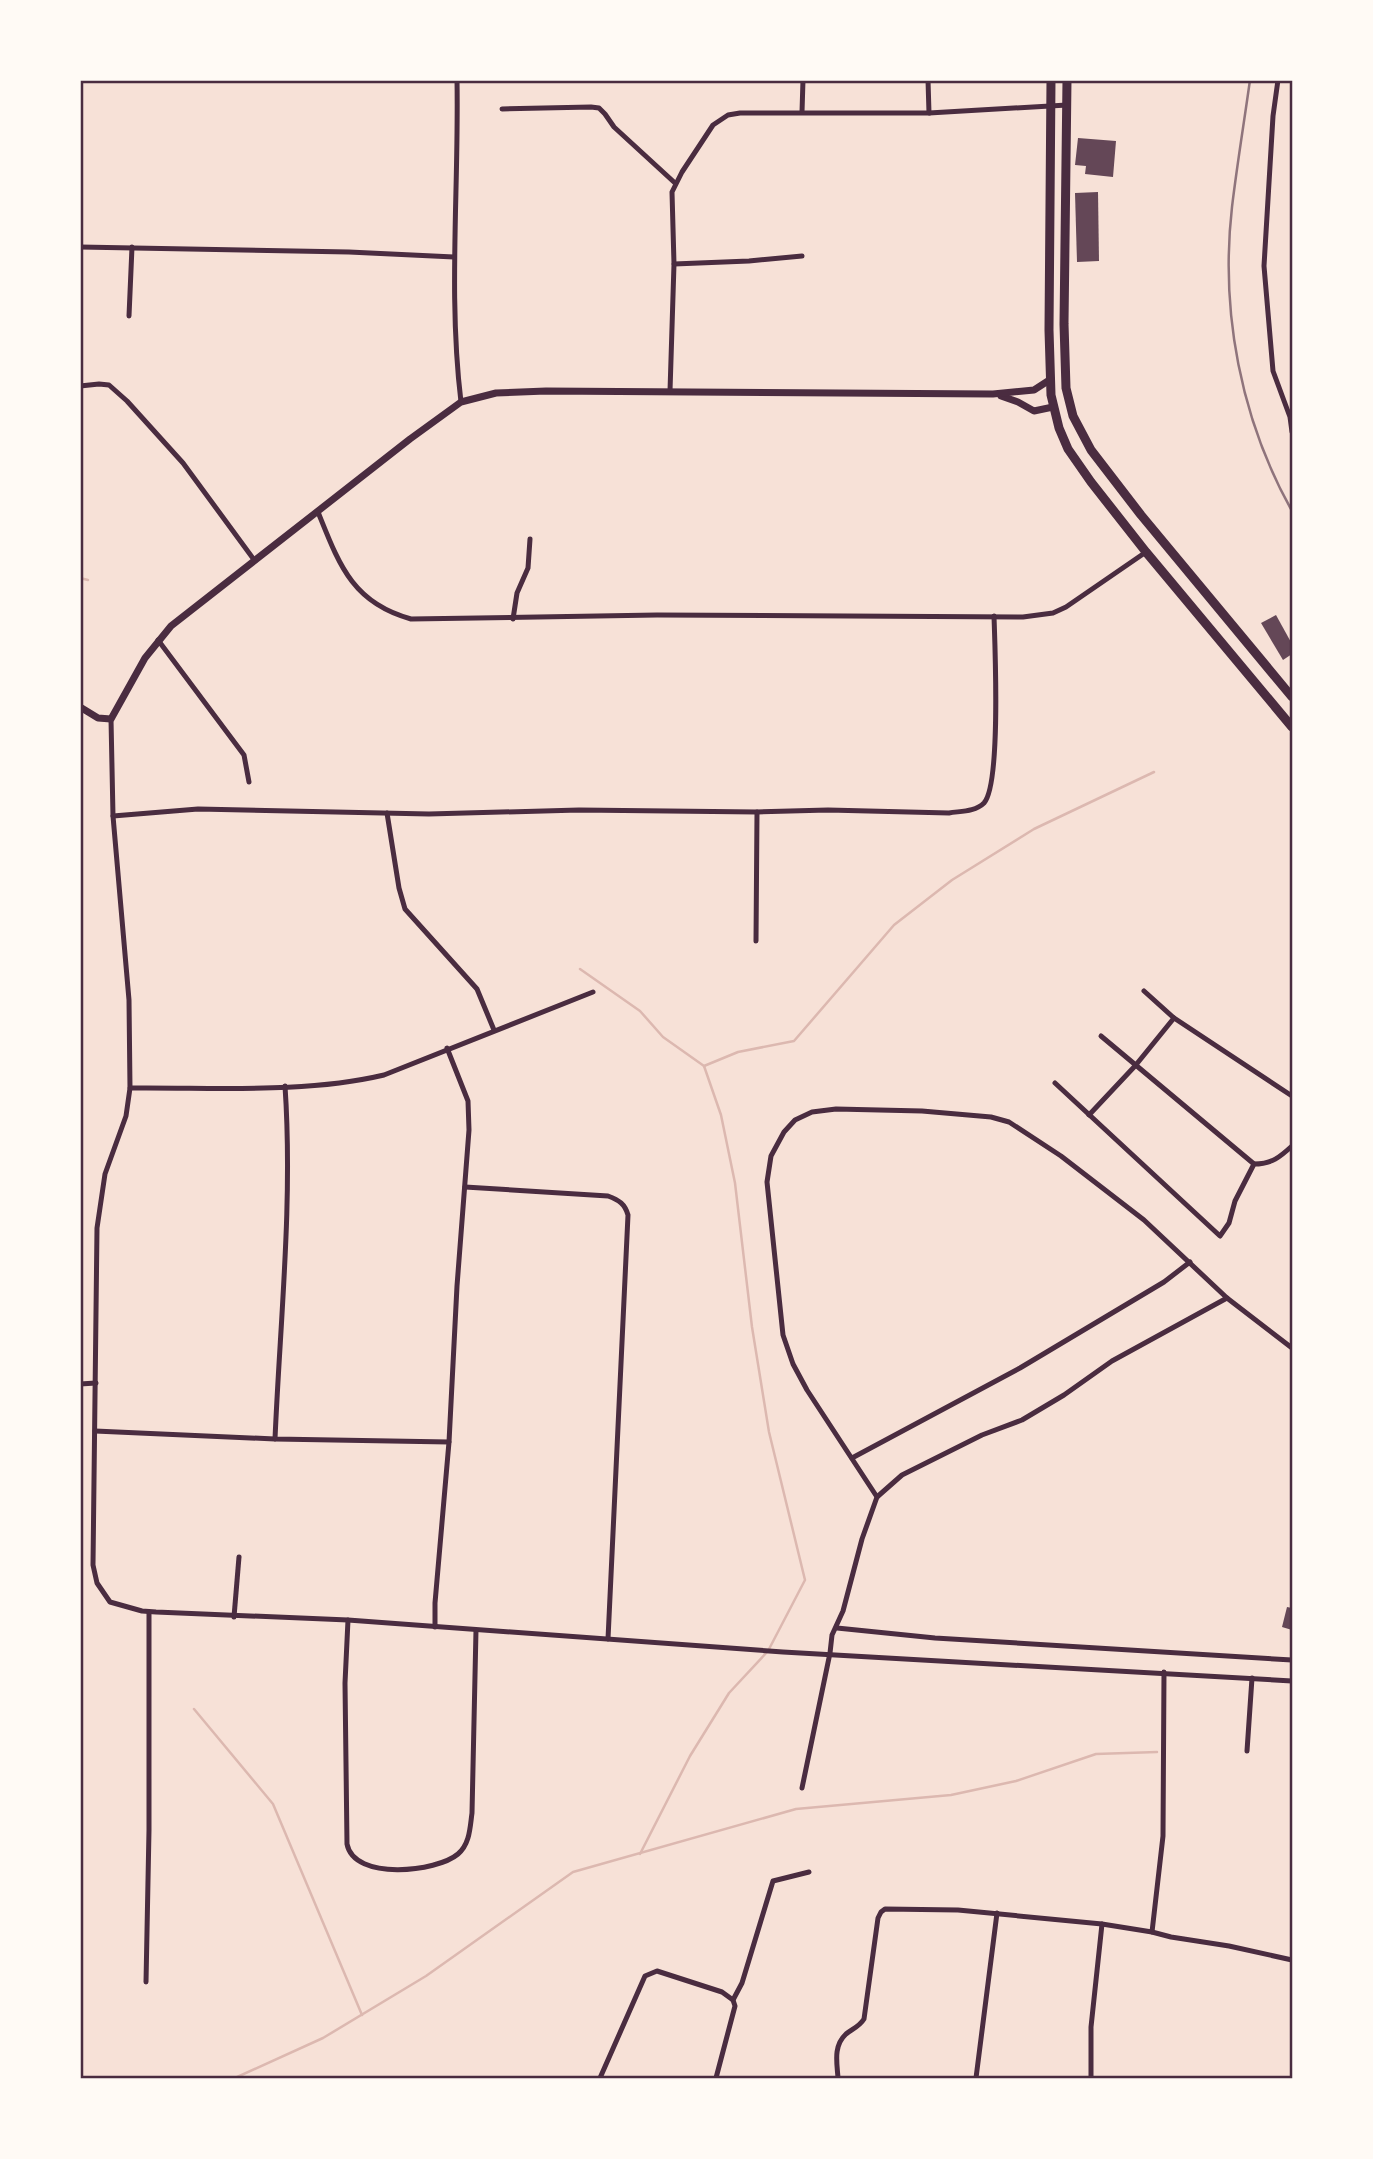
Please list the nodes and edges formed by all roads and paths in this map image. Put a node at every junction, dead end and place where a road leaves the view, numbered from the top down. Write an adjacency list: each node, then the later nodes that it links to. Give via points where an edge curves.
1 (457, 80): 16 (street)
2 (803, 80): 10 (street)
3 (928, 80): 11 (street)
4 (1051, 80): 7 (main road)
5 (1067, 80): 8 (main road)
6 (1278, 80): 25 (street, via 1264,266 1273,371)
7 (1051, 105): 8 (street); 11 (street); 19 (main road)
8 (1067, 105): 33 (main road, via 1063,264 1066,388 1073,416 1103,466)
9 (502, 109): 12 (street, via 595,107)
10 (803, 112): 11 (street); 12 (street, via 740,113 719,119)
11 (929, 113)
12 (675, 184): 17 (street, via 671,201)
13 (80, 247): 14 (street)
14 (132, 247): 16 (street); 18 (street)
15 (802, 256): 17 (street)
16 (454, 257): 23 (street)
17 (674, 264): 21 (street)
18 (129, 316)
19 (1051, 379): 22 (street, via 1034,390); 24 (main road)
20 (80, 386): 29 (street, via 108,385 127,401 183,464)
21 (670, 391): 22 (street); 23 (street, via 515,391)
22 (993, 394): 24 (street, via 1034,411)
23 (461, 402): 26 (street)
24 (1053, 407): 28 (main road, via 1074,458)
25 (1293, 432)
26 (318, 512): 29 (street); 31 (street, via 351,581 373,604 411,619)
27 (530, 539): 31 (street, via 528,568)
28 (1146, 552): 30 (street, via 1066,607 1038,616); 34 (main road)
29 (255, 561): 32 (street)
30 (994, 617): 31 (street, via 616,615); 40 (street, via 993,765 989,796 982,805 949,813)
31 (513, 619)
32 (158, 640): 37 (street); 39 (street, via 244,755)
33 (1254, 652): 34 (main road); 35 (main road)
34 (1239, 662): 38 (main road)
35 (1293, 697)
36 (80, 707): 37 (street, via 98,718)
37 (111, 719): 42 (street)
38 (1293, 727)
39 (249, 782)
40 (757, 812): 41 (street); 43 (street)
41 (387, 813): 42 (street, via 198,809); 47 (street, via 405,909 477,989)
42 (113, 816): 53 (street, via 129,1000)
43 (756, 941)
44 (1144, 991): 46 (street)
45 (593, 992): 47 (street)
46 (1174, 1018): 50 (street); 54 (street)
47 (494, 1030): 49 (street)
48 (1101, 1037): 50 (street)
49 (447, 1048): 52 (street, via 372,1078); 58 (street, via 468,1101)
50 (1135, 1066): 55 (street); 57 (street)
51 (1055, 1083): 55 (street)
52 (285, 1086): 53 (street); 65 (street, via 286,1230)
53 (130, 1088): 62 (street, via 127,1116 100,1199)
54 (1293, 1097)
55 (1089, 1115): 57 (street, via 1220,1236)
56 (1293, 1146): 57 (street, via 1278,1159)
57 (1254, 1164)
58 (465, 1186): 66 (street); 76 (street, via 599,1195 626,1208)
59 (1190, 1262): 60 (street); 67 (street, via 1020,1368); 67 (street, via 1082,1172 1009,1122 922,1111 836,1109 794,1119 771,1156 767,1182 783,1335 802,1381)
60 (1227, 1298): 61 (street); 68 (street, via 1131,1350 1022,1420 902,1475)
61 (1293, 1348)
62 (96, 1383): 63 (street); 64 (street)
63 (80, 1384)
64 (95, 1431): 65 (street); 70 (street, via 93,1554 97,1583 110,1602)
65 (275, 1439): 66 (street)
66 (449, 1442): 73 (street)
67 (852, 1458): 68 (street)
68 (877, 1497): 74 (street)
69 (239, 1557): 71 (street)
70 (149, 1612): 71 (street); 89 (street)
71 (234, 1617): 72 (street)
72 (348, 1620): 73 (street); 75 (street, via 347,1844 355,1860 387,1870 436,1864 460,1853 467,1842 472,1813)
73 (435, 1627): 75 (street)
74 (837, 1628): 77 (street); 78 (street)
75 (476, 1630): 76 (street)
76 (608, 1639): 77 (street)
77 (830, 1654): 79 (street); 83 (street)
78 (1293, 1660)
79 (1164, 1672): 80 (street); 87 (street, via 1163,1836)
80 (1252, 1678): 81 (street); 82 (street)
81 (1293, 1681)
82 (1247, 1751)
83 (803, 1788)
84 (809, 1872): 90 (street, via 773,1881)
85 (997, 1913): 86 (street); 93 (street, via 892,1907 880,1912 864,2020 839,2041); 94 (street)
86 (1102, 1924): 87 (street); 95 (street, via 1091,2027)
87 (1152, 1931): 88 (street)
88 (1293, 1960)
89 (146, 1982)
90 (733, 2000): 91 (street, via 722,1992 657,1971 645,1976); 92 (street)
91 (600, 2078)
92 (716, 2078)
93 (838, 2078)
94 (976, 2078)
95 (1091, 2078)

